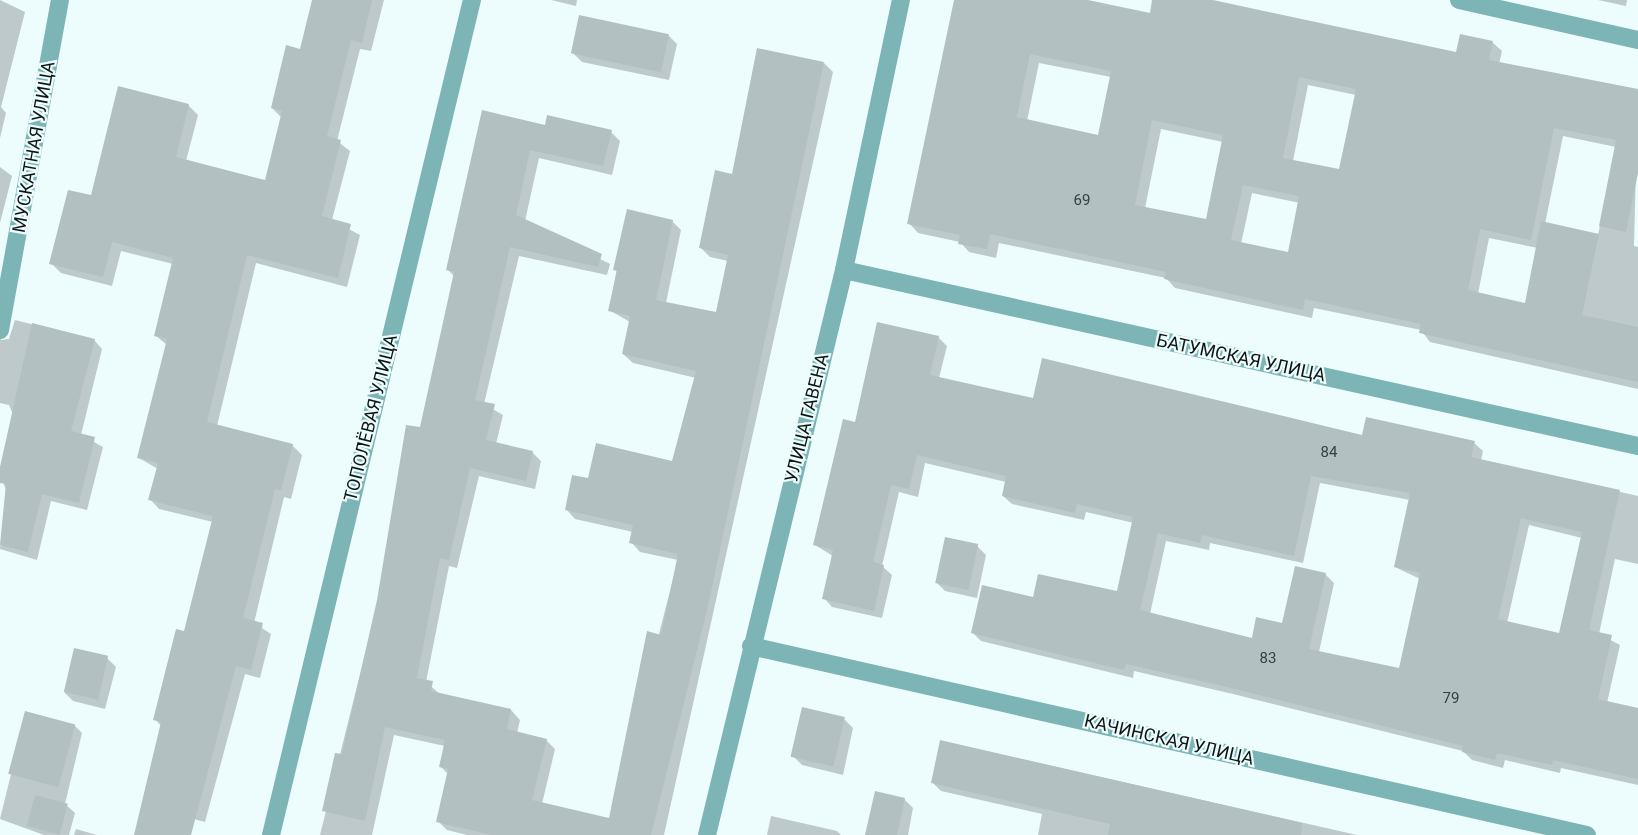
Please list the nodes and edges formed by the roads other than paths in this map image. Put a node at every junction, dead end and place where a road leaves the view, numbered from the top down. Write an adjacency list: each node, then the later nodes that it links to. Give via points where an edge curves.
1 (60, 0): 7 (street, МУСКАТНАЯ УЛИЦА)
2 (472, 0): 10 (street, ТОПОЛЁВАЯ УЛИЦА)
3 (901, 0): 6 (street, УЛИЦА ГАВЕНА)
4 (1459, 0): 5 (street)
5 (1638, 40)
6 (844, 270): 8 (street, БАТУМСКАЯ УЛИЦА); 9 (street, УЛИЦА ГАВЕНА)
7 (0, 330)
8 (1638, 446)
9 (751, 646): 11 (street, УЛИЦА ГАВЕНА); 12 (street, КАЧИНСКАЯ УЛИЦА)
10 (271, 835)
11 (707, 835)
12 (1587, 835)

